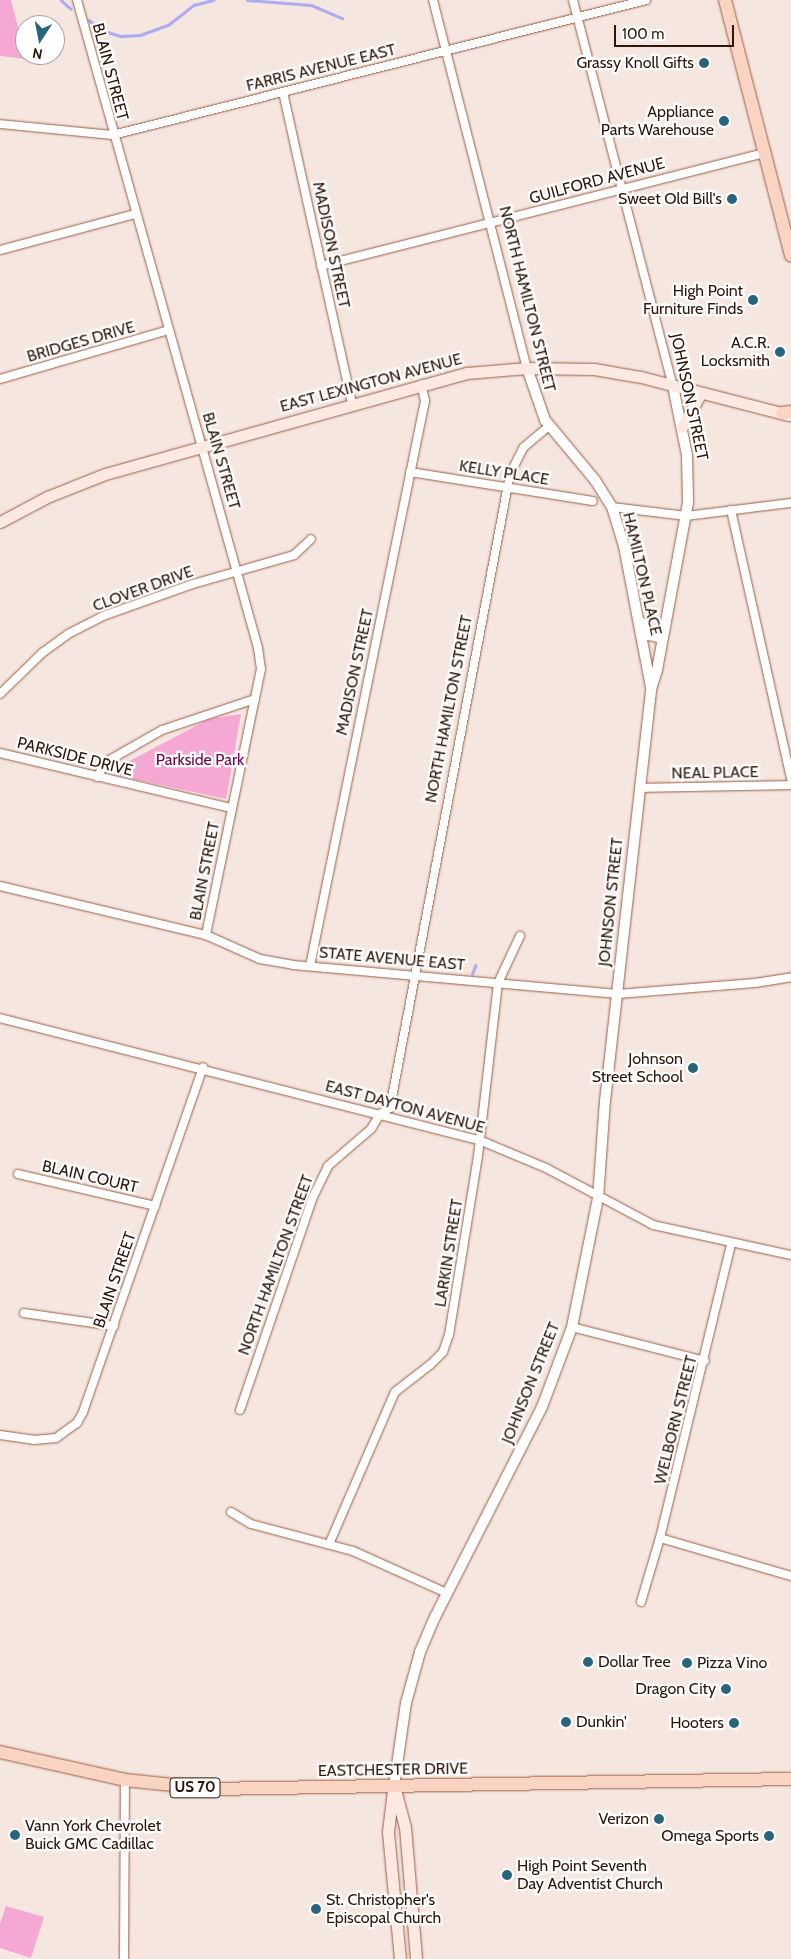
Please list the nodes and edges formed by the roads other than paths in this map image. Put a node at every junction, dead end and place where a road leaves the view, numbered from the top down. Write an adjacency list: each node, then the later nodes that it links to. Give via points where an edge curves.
1 (77, 0): 10 (street, BLAIN STREET)
2 (434, 0): 7 (street, NORTH HAMILTON STREET)
3 (573, 0): 6 (street, JOHNSON STREET)
4 (646, 0): 6 (street, FARRIS AVENUE EAST)
5 (725, 0): 11 (main road)
6 (577, 16): 7 (street, FARRIS AVENUE EAST); 12 (street, JOHNSON STREET)
7 (448, 49): 8 (street, FARRIS AVENUE EAST); 14 (street, NORTH HAMILTON STREET)
8 (283, 92): 10 (street, FARRIS AVENUE EAST); 18 (street, MADISON STREET)
9 (0, 124): 10 (street, FARRIS AVENUE EAST)
10 (113, 136): 13 (street, BLAIN STREET)
11 (763, 152): 12 (street, GUILFORD AVENUE); 15 (main road)
12 (622, 189): 14 (street, GUILFORD AVENUE); 23 (street, JOHNSON STREET)
13 (135, 214): 16 (street); 19 (street, BLAIN STREET)
14 (492, 223): 18 (street, GUILFORD AVENUE); 20 (street, NORTH HAMILTON STREET)
15 (789, 236): 17 (main road)
16 (0, 250)
17 (791, 253)
18 (321, 266): 25 (street, MADISON STREET)
19 (169, 330): 21 (street, BRIDGES DRIVE); 29 (street, BLAIN STREET)
20 (527, 368): 22 (main road, EAST LEXINGTON AVENUE, via 467,373); 23 (main road, EAST LEXINGTON AVENUE, via 594,369); 27 (street, NORTH HAMILTON STREET)
21 (0, 379)
22 (420, 384): 25 (main road, EAST LEXINGTON AVENUE); 30 (street, MADISON STREET, via 425,401)
23 (673, 386): 24 (main road, EAST LEXINGTON AVENUE); 28 (street, JOHNSON STREET)
24 (701, 393): 26 (main road, EAST LEXINGTON AVENUE); 28 (main road)
25 (352, 403): 29 (main road, EAST LEXINGTON AVENUE)
26 (788, 414)
27 (549, 426): 31 (street, NORTH HAMILTON STREET, via 516,458); 34 (street, HAMILTON PLACE, via 595,480)
28 (682, 427): 36 (street, JOHNSON STREET, via 687,455)
29 (202, 446): 37 (main road, EAST LEXINGTON AVENUE, via 82,482); 39 (street, BLAIN STREET)
30 (410, 472): 31 (street, KELLY PLACE); 54 (street, MADISON STREET)
31 (507, 487): 32 (street, KELLY PLACE); 55 (street, NORTH HAMILTON STREET)
32 (594, 501)
33 (791, 504): 35 (street)
34 (612, 507): 36 (street); 40 (street, HAMILTON PLACE)
35 (731, 510): 36 (street); 47 (street)
36 (686, 516): 41 (street, JOHNSON STREET)
37 (1, 517)
38 (311, 539): 39 (street, CLOVER DRIVE, via 294,555)
39 (239, 571): 43 (street, CLOVER DRIVE, via 103,616 42,654); 44 (street, BLAIN STREET, via 261,669)
40 (639, 617): 41 (street, via 649,635); 42 (street, HAMILTON PLACE)
41 (662, 638): 42 (street, JOHNSON STREET)
42 (651, 689): 49 (street, JOHNSON STREET)
43 (0, 694)
44 (255, 699): 46 (street, via 162,730 106,762); 50 (street, BLAIN STREET)
45 (0, 753): 46 (street, PARKSIDE DRIVE)
46 (97, 777): 50 (street, PARKSIDE DRIVE)
47 (791, 779)
48 (791, 785): 49 (street, NEAL PLACE)
49 (640, 788): 58 (street, JOHNSON STREET)
50 (232, 808): 52 (street, BLAIN STREET)
51 (0, 886): 52 (street, STATE AVENUE EAST)
52 (206, 935): 54 (street, STATE AVENUE EAST, via 260,959)
53 (520, 936): 57 (street, LARKIN STREET)
54 (310, 966): 55 (street, STATE AVENUE EAST)
55 (415, 976): 57 (street, STATE AVENUE EAST); 61 (street, NORTH HAMILTON STREET, via 390,1108)
56 (791, 977): 58 (street, STATE AVENUE EAST, via 755,984)
57 (498, 983): 58 (street, STATE AVENUE EAST); 62 (street, LARKIN STREET)
58 (618, 994): 64 (street, JOHNSON STREET, via 598,1166)
59 (0, 1018): 60 (street, EAST DAYTON AVENUE)
60 (203, 1067): 61 (street, EAST DAYTON AVENUE); 65 (street, BLAIN STREET)
61 (380, 1114): 62 (street, EAST DAYTON AVENUE); 72 (street, NORTH HAMILTON STREET, via 371,1129 328,1166 313,1198)
62 (479, 1140): 64 (street, EAST DAYTON AVENUE, via 546,1168); 76 (street, LARKIN STREET, via 449,1335 442,1352 431,1364 395,1392)
63 (18, 1174): 65 (street, BLAIN COURT)
64 (598, 1198): 66 (street, EAST DAYTON AVENUE, via 654,1225); 70 (street, JOHNSON STREET)
65 (155, 1206): 69 (street, BLAIN STREET)
66 (731, 1244): 67 (street, EAST DAYTON AVENUE); 71 (street, WELBORN STREET)
67 (791, 1255)
68 (24, 1312): 69 (street)
69 (114, 1326): 73 (street, BLAIN STREET, via 77,1423 56,1438 45,1440)
70 (572, 1327): 71 (street); 78 (street, JOHNSON STREET, via 542,1407)
71 (705, 1360): 75 (street, WELBORN STREET)
72 (240, 1410)
73 (0, 1435)
74 (231, 1512): 76 (street, via 251,1524)
75 (660, 1538): 77 (street); 79 (street, WELBORN STREET)
76 (330, 1542): 78 (street)
77 (791, 1576)
78 (447, 1594): 83 (street, JOHNSON STREET, via 434,1617 411,1681)
79 (641, 1602)
80 (0, 1752): 82 (main road, EASTCHESTER DRIVE / US 70)
81 (791, 1779): 83 (main road, EASTCHESTER DRIVE / US 70)
82 (125, 1780): 83 (main road, EASTCHESTER DRIVE / US 70, via 212,1789); 84 (street)
83 (394, 1786): 85 (main road, JOHNSON STREET, via 388,1832); 86 (main road, JOHNSON STREET, via 405,1828)
84 (124, 1959)
85 (400, 1959)
86 (416, 1959)

